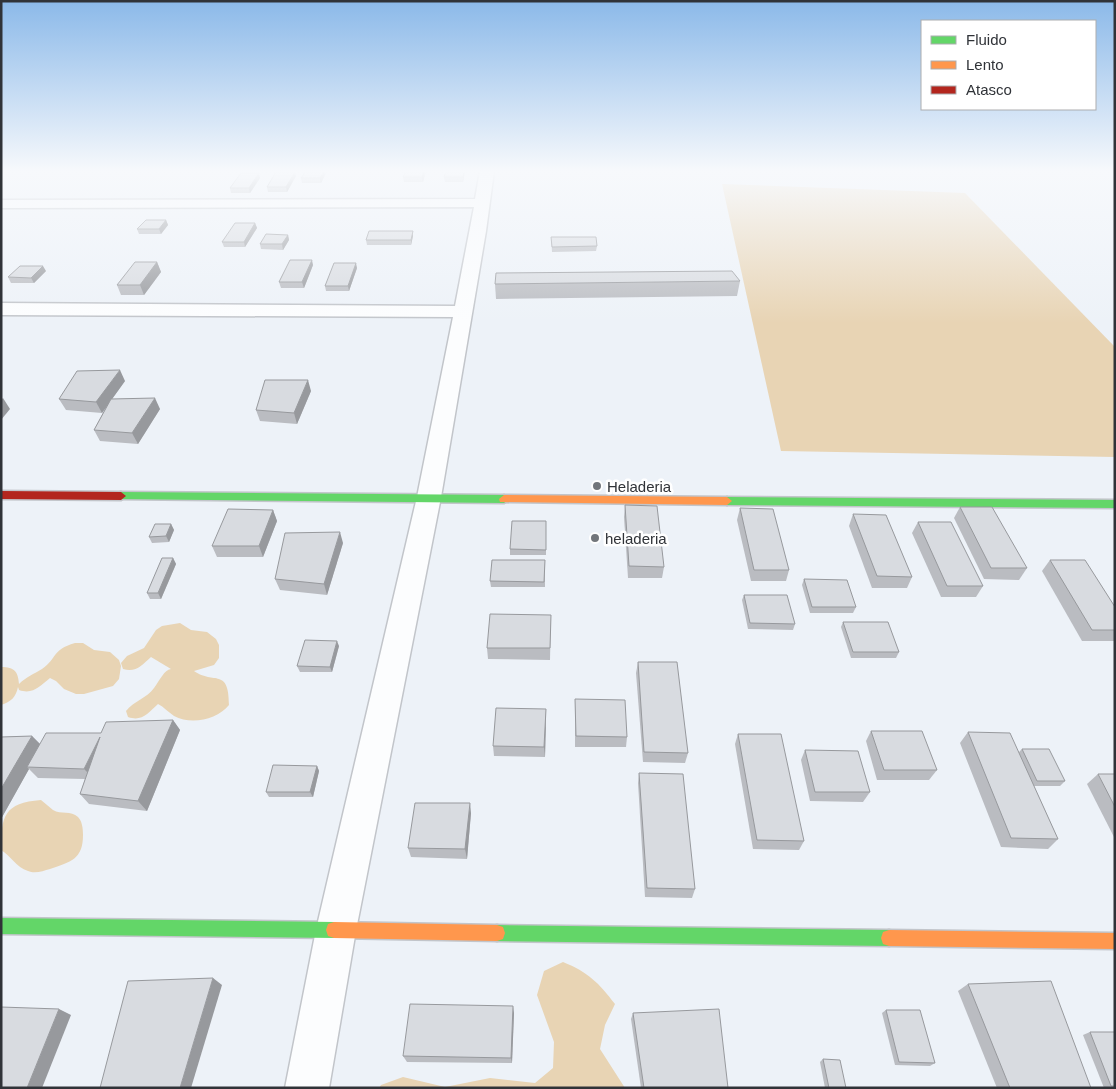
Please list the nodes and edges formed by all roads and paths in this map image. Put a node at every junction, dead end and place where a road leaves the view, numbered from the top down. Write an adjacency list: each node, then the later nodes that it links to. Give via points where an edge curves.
1 (479, 222): 3 (street)
2 (1, 309): 3 (street)
3 (463, 312): 5 (street)
4 (1, 495): 5 (street)
5 (429, 497): 6 (street); 8 (street)
6 (1115, 504)
7 (1, 926): 8 (street)
8 (336, 930): 9 (street); 10 (street)
9 (1115, 941)
10 (307, 1088)

